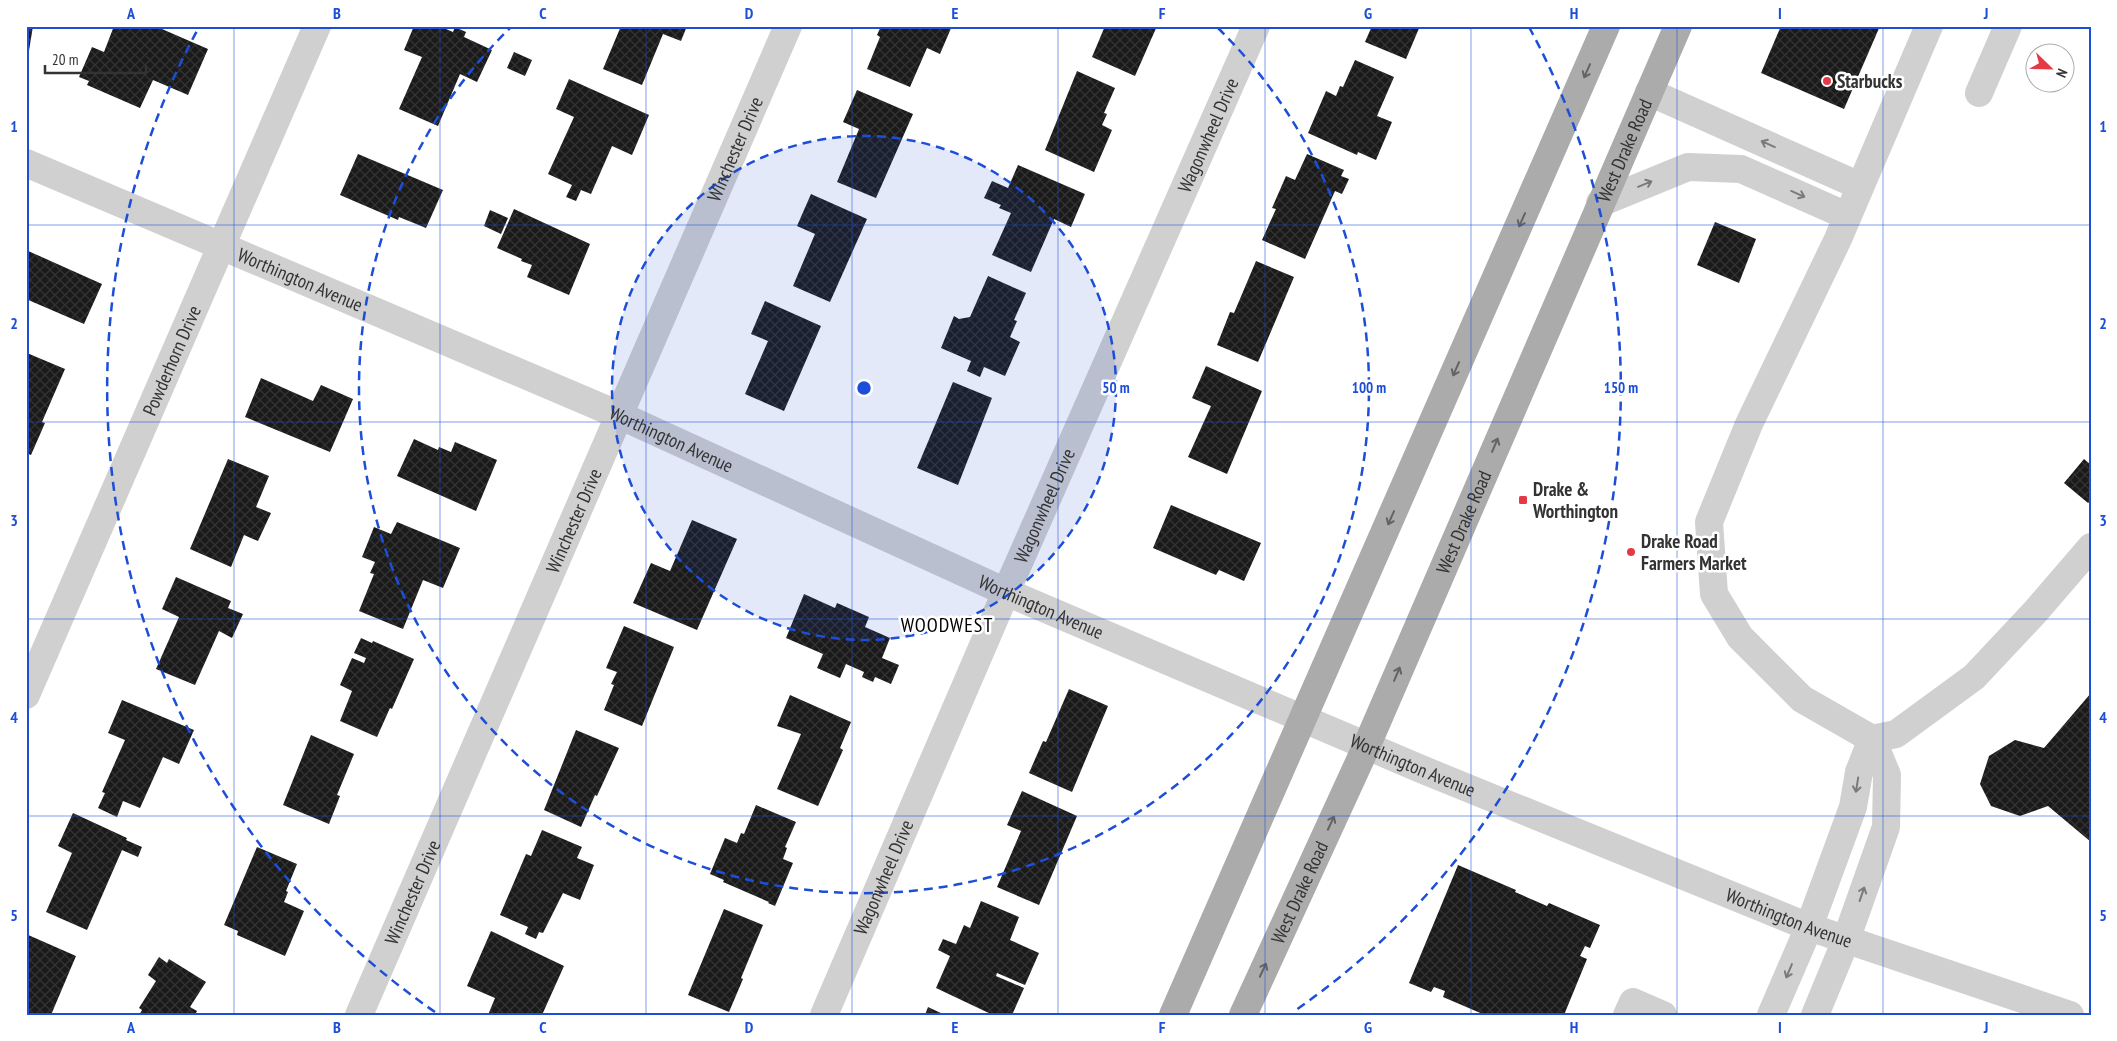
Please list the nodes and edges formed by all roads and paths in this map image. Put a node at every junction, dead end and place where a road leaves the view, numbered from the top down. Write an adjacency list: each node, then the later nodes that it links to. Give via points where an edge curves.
1 (317, 26): 14 (street, Powderhorn Drive)
2 (788, 26): 15 (street, Winchester Drive)
3 (1256, 26): 17 (street, Wagonwheel Drive)
4 (1606, 26): 19 (main road, one-way to 19)
5 (1678, 26): 8 (main road, West Drake Road)
6 (1929, 26): 11 (street)
7 (2008, 26): 9 (street)
8 (1649, 92): 11 (street, one-way to 8); 12 (main road, West Drake Road)
9 (1979, 93)
10 (26, 162): 14 (street, Worthington Avenue)
11 (1860, 186): 13 (street)
12 (1600, 203): 13 (street, one-way to 13, via 1688,167 1742,168); 21 (main road, West Drake Road, one-way to 12)
13 (1847, 216): 20 (street, via 1749,424 1709,522 1714,594 1740,638 1802,698)
14 (222, 244): 15 (street, Worthington Avenue); 18 (street, Powderhorn Drive)
15 (619, 415): 17 (street, Worthington Avenue); 24 (street, Winchester Drive)
16 (2091, 546): 20 (street, via 1974,677 1896,734)
17 (1006, 592): 19 (street, Worthington Avenue); 25 (street, Wagonwheel Drive)
18 (26, 695)
19 (1303, 717): 21 (street, Worthington Avenue); 26 (main road)
20 (1872, 739): 22 (street, one-way to 22, via 1859,772 1853,807); 23 (street, one-way to 20, via 1886,827 1887,775)
21 (1366, 745): 22 (street, Worthington Avenue); 27 (main road, West Drake Road, one-way to 21)
22 (1809, 927): 23 (street, Worthington Avenue); 30 (street, one-way to 30)
23 (1846, 940): 31 (street); 32 (street, Worthington Avenue)
24 (359, 1015)
25 (824, 1015)
26 (1173, 1015)
27 (1243, 1015)
28 (1627, 1015): 29 (street, via 1633,1002)
29 (1663, 1015)
30 (1771, 1015)
31 (1815, 1015)
32 (2070, 1015)

